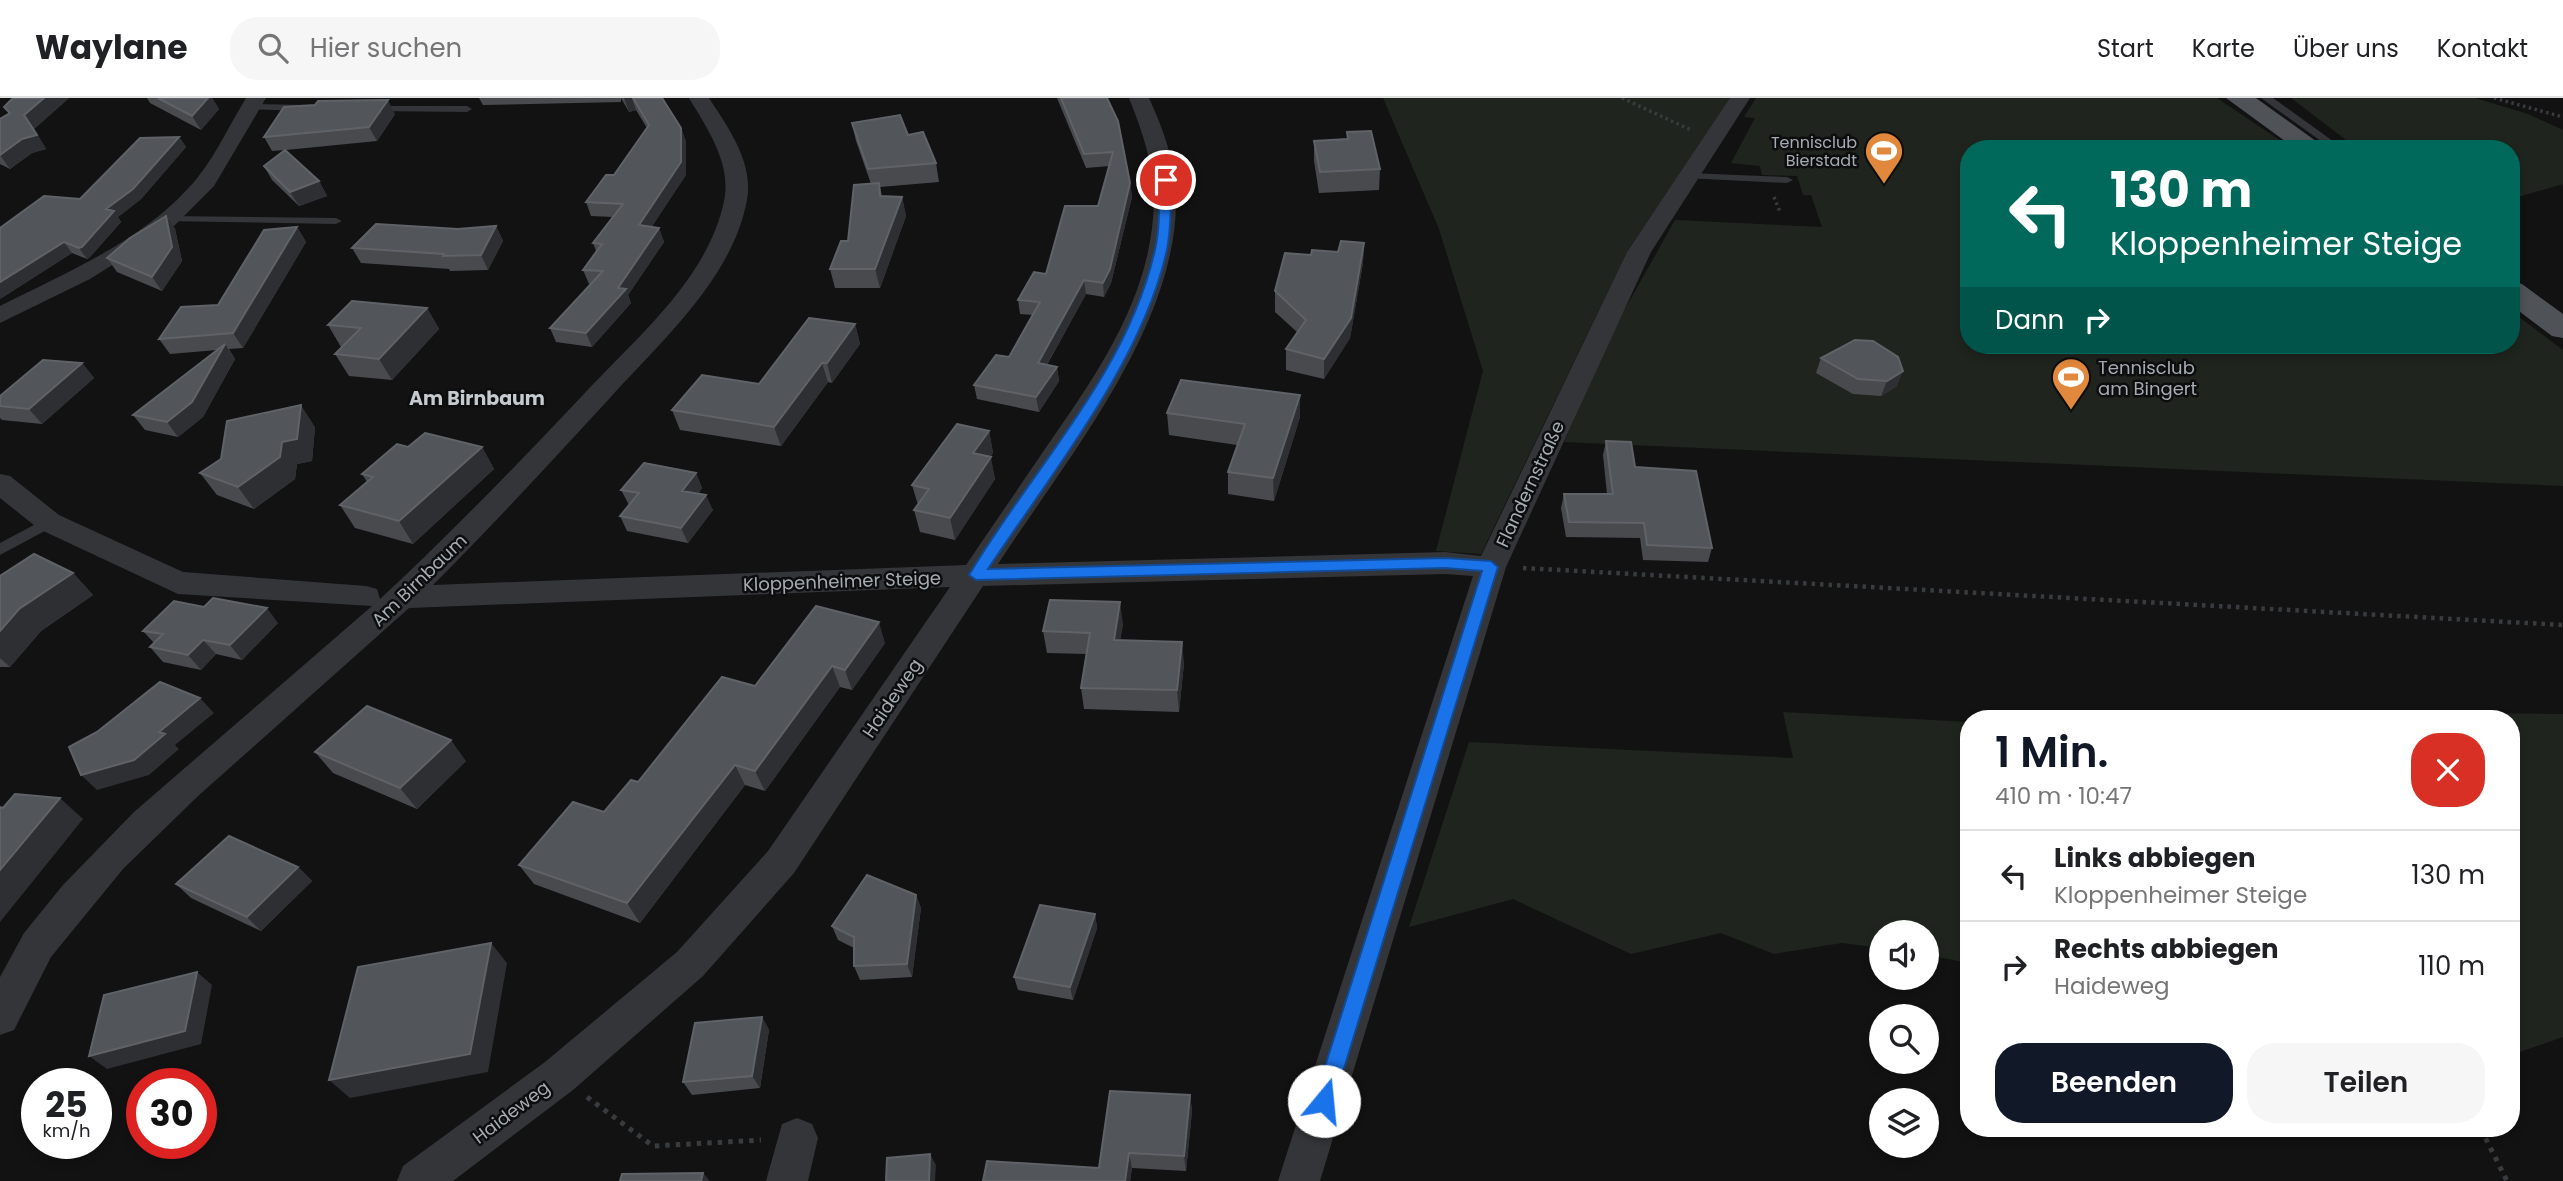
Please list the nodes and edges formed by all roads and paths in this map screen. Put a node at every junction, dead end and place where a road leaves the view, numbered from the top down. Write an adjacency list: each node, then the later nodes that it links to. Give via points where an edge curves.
1 (699, 98): 29 (street, Am Birnbaum, via 733,161 737,197 721,248 661,326)
2 (1139, 98): 27 (street, Haideweg, via 1154,126 1166,180 1161,252 1145,303 1118,362)
3 (1622, 98): 13 (path)
4 (1740, 98): 13 (street, Flandernstraße)
5 (2239, 98): 14 (main road)
6 (2266, 98): 15 (lane)
7 (2494, 98): 12 (path)
8 (254, 103): 9 (lane); 18 (street, via 205,182)
9 (321, 108)
10 (362, 108): 11 (lane)
11 (467, 109)
12 (2563, 117)
13 (1714, 139): 16 (street, Flandernstraße)
14 (2301, 140)
15 (2326, 140)
16 (1689, 176): 17 (lane); 26 (street, Flandernstraße, via 1639,251)
17 (1787, 180)
18 (166, 219): 19 (lane); 21 (street, via 111,257)
19 (336, 221)
20 (2520, 297): 22 (main road)
21 (0, 316)
22 (2563, 329)
23 (0, 483): 24 (street)
24 (49, 522): 25 (lane); 28 (street, via 178,583)
25 (0, 550)
26 (1491, 567): 27 (street, Kloppenheimer Steige, via 1445,563); 30 (path); 37 (street, Flandernstraße)
27 (976, 575): 29 (street, Kloppenheimer Steige); 32 (street, Haideweg, via 781,862 690,964)
28 (366, 597)
29 (404, 597): 31 (street, Am Birnbaum, via 94,874 42,939)
30 (2563, 625)
31 (0, 1017)
32 (559, 1076): 34 (path, via 653,1146); 35 (street, Haideweg)
33 (2485, 1137): 38 (path)
34 (797, 1138): 36 (street)
35 (418, 1181)
36 (787, 1181)
37 (1299, 1181)
38 (2507, 1181)

